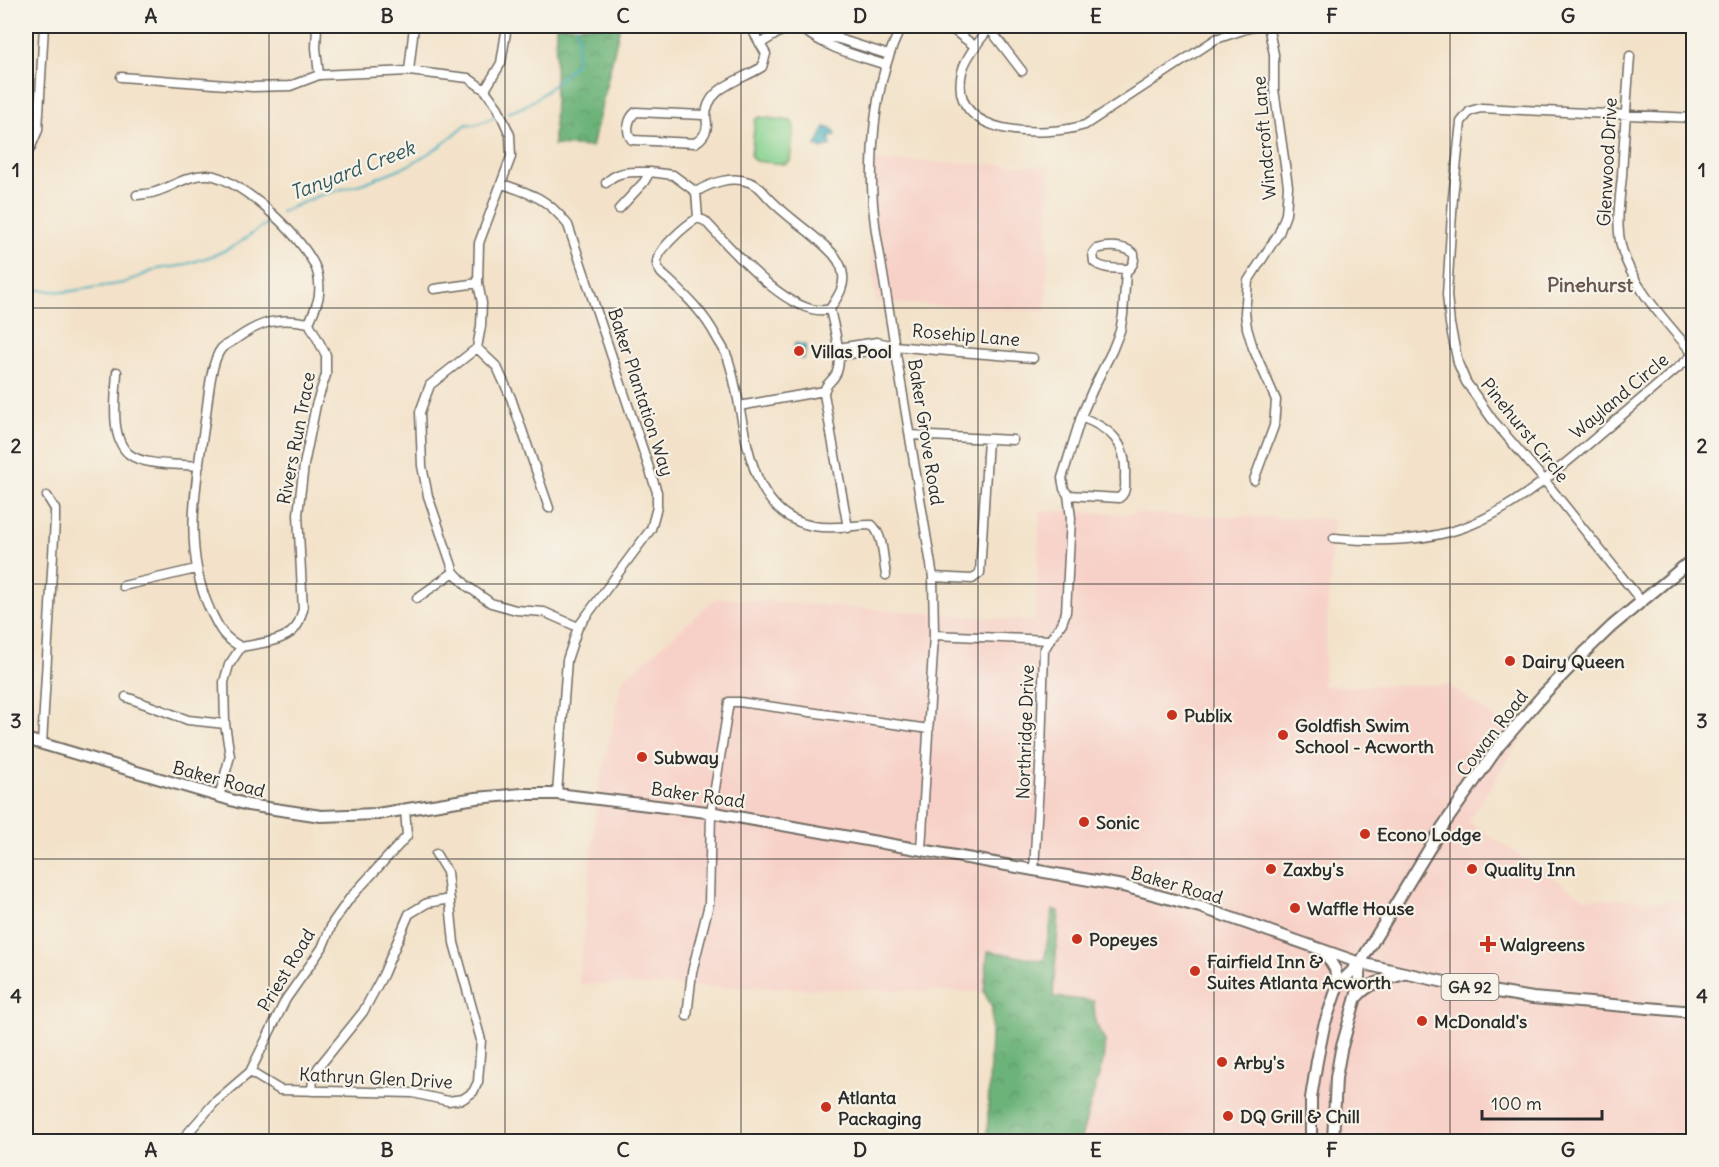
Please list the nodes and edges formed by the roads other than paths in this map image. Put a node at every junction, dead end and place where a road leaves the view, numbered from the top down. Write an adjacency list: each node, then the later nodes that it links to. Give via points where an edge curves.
1 (44, 26): 30 (street, via 38,130)
2 (317, 26): 24 (street)
3 (414, 26): 22 (street)
4 (507, 26): 26 (street, via 501,63)
5 (750, 26): 17 (street)
6 (789, 26): 17 (street)
7 (803, 26): 21 (street, via 822,41)
8 (810, 26): 16 (street, via 829,38)
9 (820, 26): 16 (street)
10 (902, 26): 19 (street, Baker Grove Road)
11 (948, 26): 18 (street)
12 (975, 26): 15 (street)
13 (1255, 26): 18 (street, via 1216,39 1099,118 1071,129 1008,129 979,120 966,105 961,84 964,66)
14 (1268, 26): 56 (street, Windcroft Lane, via 1288,186 1286,214 1279,233 1248,282 1247,328 1276,400 1274,426)
15 (988, 29): 18 (street); 23 (street)
16 (839, 39): 19 (street)
17 (760, 44): 28 (street, via 766,54 762,67 714,93 706,107)
18 (976, 47)
19 (889, 55): 21 (street, Baker Grove Road)
20 (1630, 56): 27 (street, Glenwood Drive)
21 (886, 65): 43 (street, Baker Grove Road, via 874,140 872,191)
22 (409, 71): 24 (street); 26 (street, via 468,78)
23 (1022, 71)
24 (319, 75): 25 (street, via 290,86 253,87)
25 (120, 77)
26 (484, 90): 33 (street, via 498,108 510,135 511,157)
27 (1626, 114): 29 (street); 46 (street, Glenwood Drive, via 1621,248 1645,294); 57 (street, Pinehurst Circle, via 1481,108 1470,111 1461,122 1448,295 1458,363 1466,382 1492,418)
28 (706, 117): 28 (street, via 706,132 695,143 632,140 628,136 631,116 636,112)
29 (1694, 118)
30 (26, 155)
31 (650, 172): 32 (street, via 619,173); 34 (street, via 673,175); 36 (street)
32 (606, 183)
33 (502, 184): 39 (street, via 479,243); 71 (street, Baker Plantation Way, via 531,193 555,208 568,225 657,492 651,529)
34 (696, 192): 37 (street); 41 (street, via 726,180 741,180 760,188 797,225 828,248 842,268 844,284)
35 (137, 195): 42 (street, via 208,175 228,180 250,194 310,255 318,272 321,294)
36 (619, 209)
37 (698, 218): 41 (street, via 767,283 800,304 816,310); 50 (street, via 670,241 657,260 658,267 700,309 710,325 729,360)
38 (1129, 269): 38 (street, via 1134,259 1130,249 1102,247 1093,253 1098,266); 51 (street, via 1120,331)
39 (478, 283): 40 (street); 44 (street, via 482,303)
40 (434, 289)
41 (830, 309): 45 (street)
42 (309, 323): 55 (street, via 268,321 221,349 213,370); 74 (street, Rivers Run Trace, via 326,355 326,375 316,405 298,514 303,610 298,625 290,633)
43 (895, 346): 45 (street, Rosehip Lane); 47 (street, Rosehip Lane); 52 (street, Baker Grove Road)
44 (477, 348): 60 (street, via 497,367 511,398); 65 (street, via 430,385 420,412 422,466 428,496)
45 (838, 352): 49 (street, via 836,376)
46 (1693, 355): 57 (street, Wayland Circle)
47 (1033, 357)
48 (117, 372): 55 (street, via 115,422 121,444 129,455 148,462)
49 (824, 391): 50 (street); 61 (street)
50 (739, 406): 61 (street, via 752,462 769,500 799,523)
51 (1081, 417): 58 (street, via 1062,478); 58 (street, via 1102,425 1123,449 1125,491 1119,498)
52 (910, 435): 53 (street); 67 (street, Baker Grove Road)
53 (988, 439): 54 (street); 67 (street, via 980,573 972,579)
54 (1013, 440)
55 (199, 466): 64 (street, via 192,514)
56 (1254, 480)
57 (1545, 481): 62 (street, Wayland Circle, via 1457,530 1421,538 1368,542); 70 (street, Pinehurst Circle)
58 (1068, 495): 73 (street, via 1071,518 1066,612)
59 (47, 496): 79 (street, via 55,509 55,520)
60 (549, 508)
61 (848, 528): 66 (street, via 876,528)
62 (1334, 538)
63 (1694, 558): 70 (main road, Cowan Road)
64 (196, 569): 68 (street); 74 (street, via 202,593 226,639)
65 (454, 572): 69 (street); 71 (street, via 491,603 544,612)
66 (886, 575)
67 (933, 577): 72 (street, Baker Grove Road)
68 (123, 586)
69 (417, 598)
70 (1642, 602): 89 (main road, Cowan Road, via 1557,680 1499,746 1443,826)
71 (578, 627): 80 (street, Baker Plantation Way, via 567,660)
72 (934, 635): 73 (street, Northridge Drive); 77 (street, Baker Grove Road)
73 (1050, 640): 86 (street, Northridge Drive, via 1044,650)
74 (241, 647): 76 (street, via 224,682)
75 (126, 697): 76 (street, via 188,720)
76 (225, 724): 81 (street, via 230,756)
77 (929, 729): 83 (street, via 729,702); 84 (street, Baker Grove Road)
78 (26, 739): 79 (main road, Baker Road)
79 (42, 744): 81 (main road, Baker Road)
80 (556, 794): 82 (main road, Baker Road, via 476,798); 83 (main road, Baker Road)
81 (219, 797): 82 (main road, Baker Road, via 321,816)
82 (405, 809): 95 (street, Priest Road, via 407,836 333,922 322,948 286,999)
83 (711, 813): 84 (main road, Baker Road); 94 (street, via 709,904 692,972)
84 (921, 850): 86 (main road, Baker Road)
85 (436, 854): 87 (street, Kathryn Glen Drive, via 447,872)
86 (1034, 870): 88 (main road, Baker Road, via 1123,886 1189,904)
87 (450, 899): 96 (street, via 427,903 410,914 363,1012 318,1068); 96 (street, Kathryn Glen Drive, via 454,943 481,1040 478,1082 473,1092 463,1099 448,1101 413,1093)
88 (1324, 951): 89 (main road, Baker Road); 91 (main road, via 1335,969)
89 (1360, 963): 90 (main road, GA 92); 91 (main road); 92 (main road)
90 (1406, 973): 92 (main road, via 1379,982); 93 (main road, GA 92, via 1533,998)
91 (1338, 986): 98 (main road, via 1317,1061 1311,1098)
92 (1356, 997): 99 (main road, via 1336,1078)
93 (1694, 1012)
94 (687, 1016)
95 (250, 1072): 96 (street, Kathryn Glen Drive, via 280,1090); 97 (street, Priest Road, via 215,1102)
96 (312, 1090)
97 (180, 1142)
98 (1311, 1142)
99 (1333, 1142)

